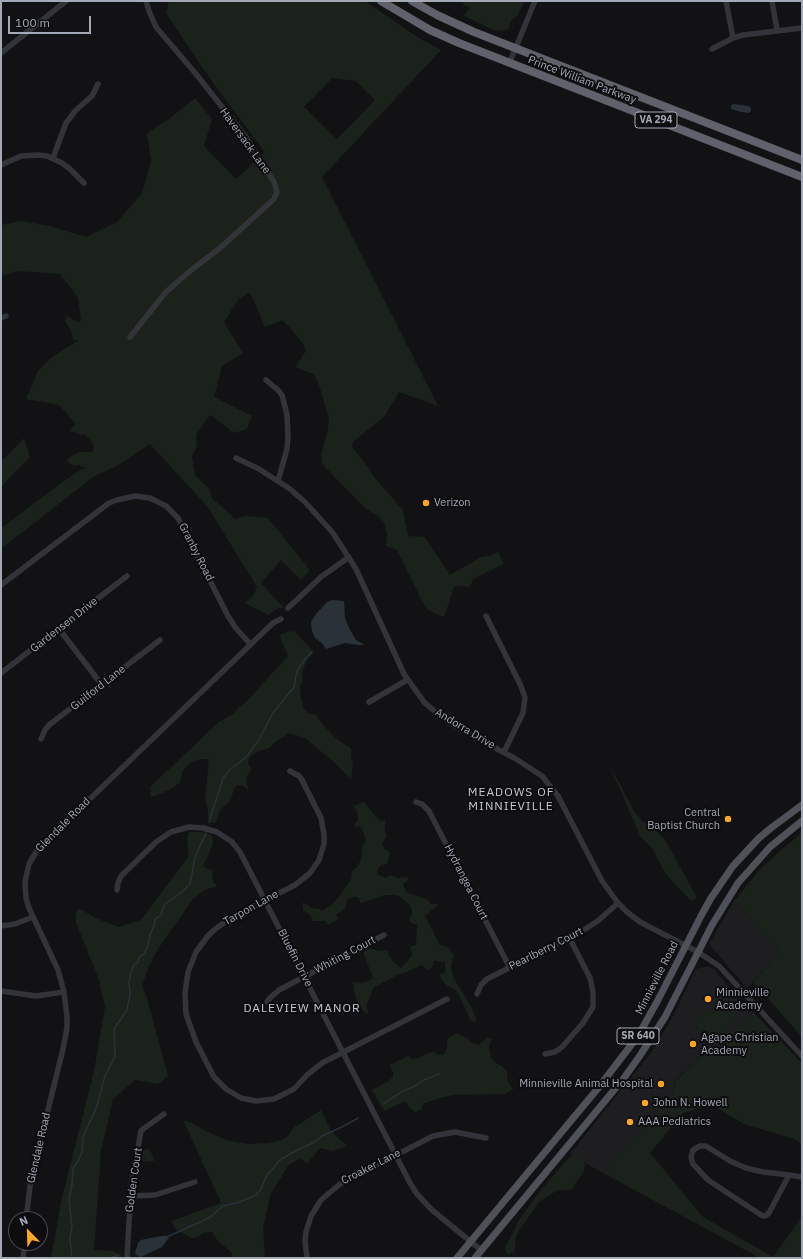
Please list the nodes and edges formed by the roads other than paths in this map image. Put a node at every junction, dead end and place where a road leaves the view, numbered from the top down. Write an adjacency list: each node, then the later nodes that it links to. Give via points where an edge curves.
1 (66, 1): 13 (street)
2 (146, 1): 21 (street, Haversack Lane, via 156,27 245,136 274,182 277,192 274,199 220,248 166,292)
3 (381, 1): 14 (highway, Prince William Parkway / VA 294, via 430,30)
4 (412, 1): 11 (highway, Prince William Parkway / VA 294, via 460,26)
5 (535, 1): 11 (street)
6 (726, 1): 10 (street)
7 (772, 1): 9 (street)
8 (802, 28): 9 (street)
9 (777, 30): 10 (street)
10 (733, 38): 12 (street)
11 (515, 48): 14 (street); 17 (highway, Prince William Parkway / VA 294)
12 (712, 49)
13 (1, 53)
14 (509, 64): 19 (highway, Prince William Parkway / VA 294)
15 (98, 84): 16 (street, via 92,96 76,110 66,124)
16 (53, 158): 18 (street, via 30,155 13,158); 20 (street, via 70,169)
17 (802, 160)
18 (1, 165)
19 (802, 177)
20 (84, 183)
21 (130, 337)
22 (266, 380): 24 (street, via 282,395 287,416 287,449)
23 (236, 458): 24 (street, Andorra Drive)
24 (278, 481): 25 (street, Andorra Drive, via 296,494 321,519)
25 (349, 557): 28 (street, via 321,576); 35 (street, Andorra Drive)
26 (127, 576): 31 (street, Gardensen Drive)
27 (1, 585): 33 (street, Granby Road, via 109,503 135,496 150,498 166,506 178,518 228,616)
28 (288, 608)
29 (486, 616): 39 (street, via 522,686 525,698 523,713)
30 (281, 619): 33 (street, Glendale Road)
31 (59, 629): 34 (street, Gardensen Drive); 36 (street)
32 (160, 640): 36 (street, Guilford Lane)
33 (250, 644): 47 (street, Glendale Road, via 36,852 29,864 25,882 26,898)
34 (1, 673)
35 (407, 680): 37 (street); 39 (street, Andorra Drive, via 424,702 440,716)
36 (102, 685): 38 (street, Guilford Lane, via 49,725)
37 (369, 702)
38 (41, 739)
39 (504, 752): 46 (street, Andorra Drive, via 536,772 554,791 602,881)
40 (290, 771): 45 (street, Tarpon Lane, via 302,780 318,812 323,826 324,844 319,860 310,873 295,885)
41 (416, 802): 53 (street, Hydrangea Court, via 430,811)
42 (802, 805): 51 (main road, Minnieville Road / SR 640, via 763,835 733,866 711,898)
43 (802, 821): 52 (main road, SR 640, via 770,847 738,883)
44 (117, 890): 45 (street, Bluefin Drive, via 121,876 160,838 176,830 199,828 217,832 235,846)
45 (265, 900): 54 (street, Bluefin Drive); 60 (street, Tarpon Lane, via 214,930 200,946 190,964 185,993 186,1014 207,1064 220,1084 233,1094 249,1100 265,1100 289,1093 314,1069)
46 (618, 903): 50 (street, Pearlberry Court, via 596,922); 51 (street, Andorra Drive, via 640,922)
47 (33, 917): 48 (street, via 16,924); 56 (street, Glendale Road, via 56,964)
48 (1, 926)
49 (384, 935): 54 (street, Whiting Court)
50 (569, 938): 53 (street, Pearlberry Court); 61 (street, via 592,986 594,998 583,1023 562,1047)
51 (686, 946): 52 (street, Andorra Drive); 71 (main road, Minnieville Road / SR 640, via 645,1024 623,1057)
52 (698, 952): 62 (street, Andorra Drive, via 718,966); 72 (main road, SR 640, via 665,1017 640,1057)
53 (510, 968): 57 (street, Pearlberry Court, via 484,982)
54 (304, 976): 59 (street, Whiting Court, via 274,993); 60 (street, Bluefin Drive)
55 (1, 991): 56 (street, via 36,996)
56 (64, 992): 70 (street, Glendale Road, via 67,1016 65,1040 31,1179)
57 (477, 994)
58 (447, 999): 60 (street, Tarpon Lane)
59 (267, 1002)
60 (343, 1052): 65 (street, Bluefin Drive)
61 (545, 1054)
62 (802, 1056)
63 (164, 1114): 69 (street, Golden Court, via 141,1131)
64 (486, 1138): 65 (street, Croaker Lane, via 455,1132 440,1134)
65 (396, 1155): 71 (street, Bluefin Drive, via 410,1183 423,1201); 74 (street, Croaker Lane, via 343,1182 321,1200 308,1223 305,1241)
66 (789, 1175): 66 (street, via 746,1168 730,1162 704,1146 696,1147 691,1153 694,1164 708,1180 763,1215 769,1213); 67 (street)
67 (802, 1177)
68 (195, 1182): 69 (street, via 155,1195)
69 (131, 1196): 73 (street, Golden Court)
70 (27, 1211)
71 (470, 1242): 72 (street, Bluefin Drive); 75 (main road, Minnieville Road / SR 640)
72 (481, 1250): 76 (main road, SR 640)
73 (128, 1258)
74 (307, 1258)
75 (457, 1258)
76 (475, 1258)

